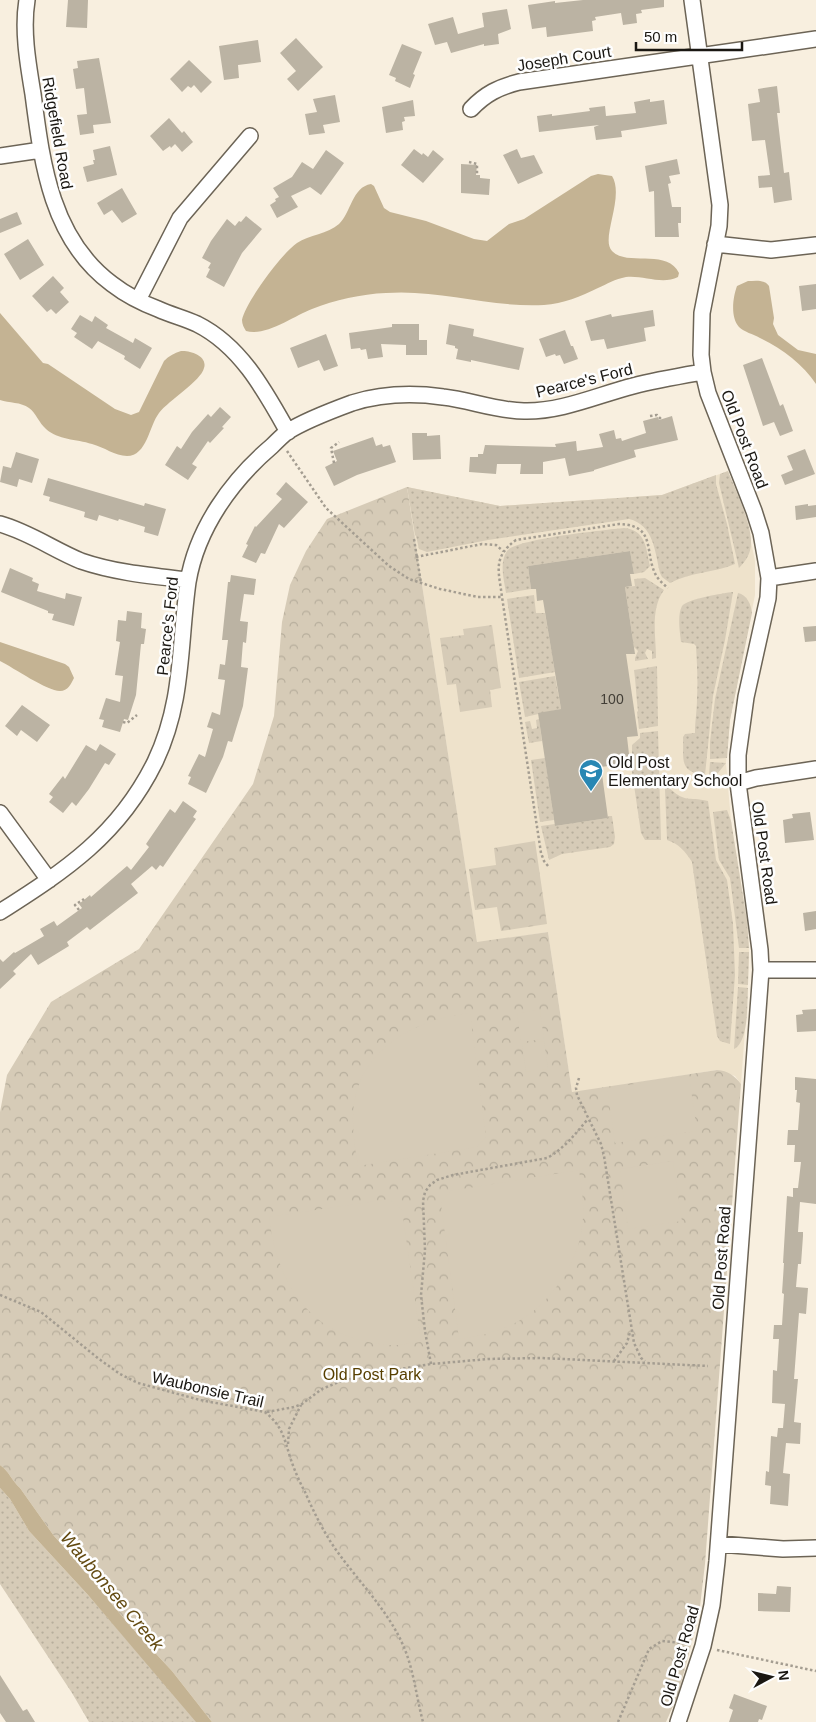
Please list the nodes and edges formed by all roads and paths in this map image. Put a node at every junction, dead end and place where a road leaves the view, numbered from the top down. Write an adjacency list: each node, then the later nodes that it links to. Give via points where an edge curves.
1 (27, 0): 7 (street, Ridgefield Road, via 26,41)
2 (692, 0): 4 (street, Old Post Road)
3 (816, 39): 4 (street, Joseph Court)
4 (700, 55): 5 (street, Joseph Court, via 502,86 487,94); 11 (street, Old Post Road, via 720,204)
5 (471, 109)
6 (250, 136): 13 (street, via 180,218)
7 (41, 150): 8 (street); 13 (street, Ridgefield Road, via 50,191 67,232 92,266 111,284)
8 (0, 156)
9 (469, 162): 10 (path, via 477,164)
10 (477, 175)
11 (715, 244): 12 (street, via 771,250); 14 (street, Old Post Road, via 702,313)
12 (816, 245)
13 (138, 300): 17 (street, Ridgefield Road, via 217,336 250,370)
14 (703, 372): 17 (street, Pearce's Ford, via 636,385 556,408 524,411 443,397 387,396 355,403); 26 (street, Old Post Road, via 708,393 754,511)
15 (650, 416): 16 (path, via 657,415)
16 (660, 419)
17 (288, 432): 27 (street, Pearce's Ford, via 253,462 230,488 198,546)
18 (339, 442): 20 (path, via 331,448)
19 (285, 447): 28 (path, via 326,508 389,566)
20 (334, 463)
21 (0, 524): 27 (street, via 101,567)
22 (414, 538): 24 (path)
23 (503, 551): 24 (path, via 496,545 482,544); 29 (path, via 516,540 629,524 646,536 657,577); 30 (path, via 498,566)
24 (416, 557): 28 (path)
25 (816, 571): 26 (street)
26 (769, 578): 34 (street, Old Post Road, via 768,598 741,727)
27 (188, 580): 37 (street, Pearce's Ford, via 178,688 168,730 155,762 124,812 105,835)
28 (421, 583): 30 (path, via 459,594)
29 (668, 588)
30 (502, 597): 36 (path, via 541,853)
31 (137, 715): 32 (path, via 127,723)
32 (123, 722)
33 (816, 769): 34 (street)
34 (738, 783): 41 (street, Old Post Road)
35 (0, 812): 37 (street)
36 (548, 866)
37 (49, 880): 40 (street, Pearce's Ford)
38 (84, 899): 39 (path, via 75,905)
39 (79, 910)
40 (0, 912)
41 (761, 970): 42 (street); 54 (street, Old Post Road)
42 (816, 970)
43 (579, 1078): 44 (path, via 576,1088)
44 (588, 1119): 46 (path, via 604,1156); 49 (path, via 569,1142 547,1158 453,1175 430,1185 423,1201 425,1250 421,1294)
45 (0, 1296): 52 (path, Waubonsie Trail, via 41,1312 99,1359 138,1383 200,1400)
46 (631, 1328): 47 (path, via 627,1343); 48 (path, via 638,1353)
47 (614, 1361): 48 (path); 49 (path, via 507,1358)
48 (646, 1362): 50 (path)
49 (432, 1364): 51 (path, via 341,1381 322,1389)
50 (708, 1366)
51 (302, 1404): 52 (path); 53 (path, via 289,1429)
52 (265, 1412): 53 (path, Waubonsie Trail, via 281,1430)
53 (288, 1446): 59 (path, Waubonsie Trail, via 304,1492 327,1534 395,1629 412,1668)
54 (719, 1544): 55 (street); 61 (street, Old Post Road, via 712,1606 703,1646)
55 (816, 1548)
56 (691, 1644): 60 (path, via 662,1641 649,1649)
57 (716, 1649): 58 (path)
58 (816, 1670)
59 (423, 1722)
60 (618, 1722)
61 (678, 1722)

